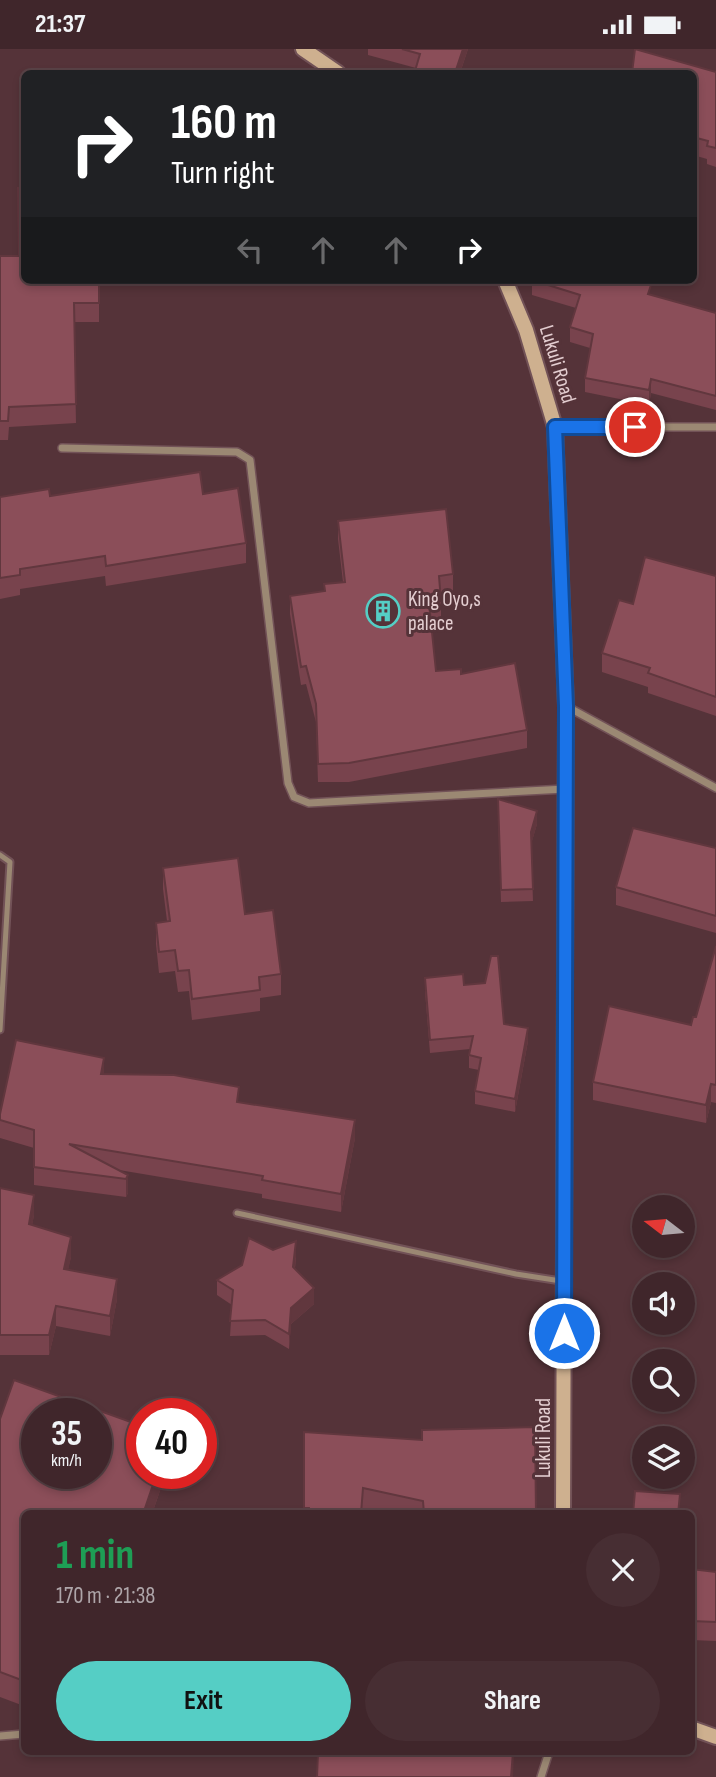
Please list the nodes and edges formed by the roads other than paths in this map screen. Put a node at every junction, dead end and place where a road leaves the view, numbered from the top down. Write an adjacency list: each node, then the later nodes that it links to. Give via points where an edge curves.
1 (303, 49): 2 (street)
2 (334, 70)
3 (507, 284): 4 (street, Lukuli Road, via 526,330)
4 (555, 427): 5 (street); 7 (street, Lukuli Road)
5 (716, 427)
6 (62, 448): 9 (street, via 237,452 250,460 288,783 294,797 309,803)
7 (566, 706): 8 (street); 9 (street, Lukuli Road)
8 (716, 787)
9 (566, 789): 13 (street, Lukuli Road)
10 (0, 855): 11 (lane, via 10,863)
11 (0, 1030)
12 (237, 1213): 13 (lane)
13 (565, 1282): 14 (street, Lukuli Road)
14 (564, 1510)
15 (695, 1729): 18 (street)
16 (21, 1734): 17 (street)
17 (0, 1735)
18 (716, 1737)
19 (548, 1755): 20 (street)
20 (541, 1777)

